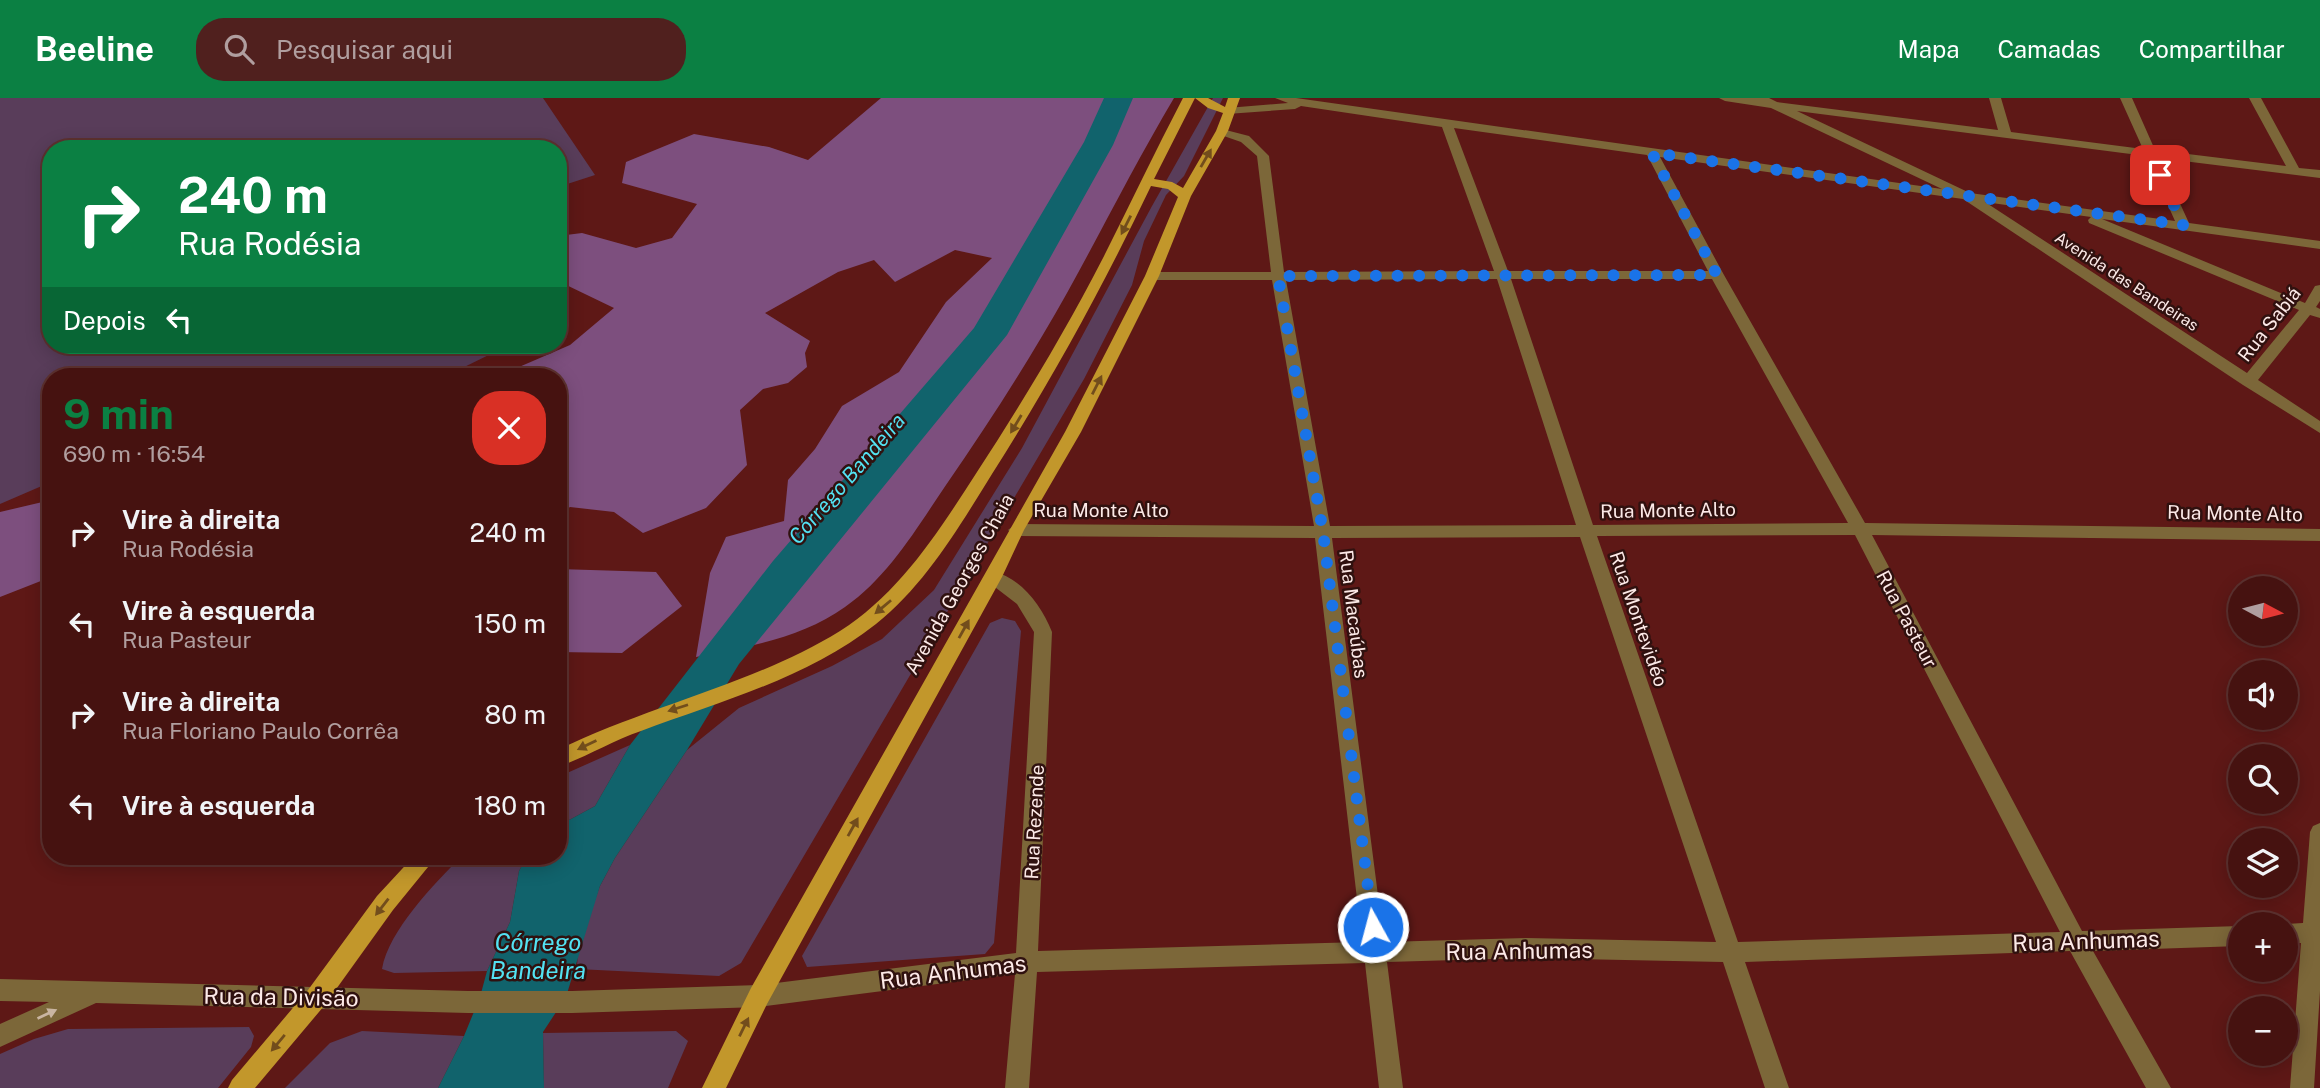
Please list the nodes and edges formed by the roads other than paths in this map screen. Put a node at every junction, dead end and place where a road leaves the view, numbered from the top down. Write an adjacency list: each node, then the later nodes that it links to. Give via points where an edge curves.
1 (1189, 98): 19 (main road, Avenida Georges Chaia)
2 (1201, 98): 9 (main road, via 1212,106)
3 (1281, 98): 10 (street)
4 (1725, 98): 11 (street)
5 (1760, 98): 11 (street, Avenida das Bandeiras)
6 (1995, 98): 14 (street)
7 (2126, 98): 15 (street)
8 (2255, 98): 17 (street)
9 (1231, 105): 10 (street); 13 (main road, Avenida Georges Chaia)
10 (1312, 105): 12 (street)
11 (1776, 105): 14 (street); 20 (street, Avenida das Bandeiras)
12 (1447, 124): 16 (street); 28 (street, Rua Montevidéo)
13 (1222, 131): 21 (main road, Avenida Georges Chaia, one-way to 13); 27 (street, Rua Macaúbas, via 1246,138 1263,156)
14 (2006, 136): 15 (street)
15 (2148, 151): 17 (street); 23 (street)
16 (1652, 153): 20 (street); 25 (street, Rua Pasteur)
17 (2295, 171): 18 (street)
18 (2320, 174)
19 (1147, 182): 21 (main road, via 1169,184); 39 (main road, Avenida Georges Chaia, one-way to 39, via 1047,372 939,546 887,606 813,656 742,687 616,731)
20 (1965, 195): 22 (street); 31 (street, Avenida das Bandeiras)
21 (1185, 196): 26 (main road, Avenida Georges Chaia)
22 (2072, 211): 23 (street); 30 (street)
23 (2183, 225): 24 (street)
24 (2320, 245)
25 (1717, 275): 28 (street); 33 (street, Rua Pasteur)
26 (1152, 276): 27 (street); 34 (main road, Avenida Georges Chaia, one-way to 26, via 1073,432)
27 (1278, 276): 28 (street); 36 (street, Rua Macaúbas)
28 (1503, 276): 35 (street, Rua Montevidéo)
29 (2320, 289): 30 (street, Rua Sabiá)
30 (2314, 311): 31 (street, Rua Sabiá)
31 (2248, 382): 32 (street, Avenida das Bandeiras)
32 (2320, 428)
33 (1860, 528): 35 (street, Rua Monte Alto); 37 (street, Rua Monte Alto); 45 (street, Rua Pasteur)
34 (1016, 530): 36 (street, Rua Monte Alto); 38 (main road, Avenida Georges Chaia)
35 (1587, 531): 36 (street, Rua Monte Alto); 46 (street, Rua Montevidéo)
36 (1323, 532): 47 (street, Rua Macaúbas)
37 (2320, 535)
38 (993, 577): 48 (street, Rua Rezende, via 1035,610 1043,632); 51 (main road, Avenida Georges Chaia, one-way to 38)
39 (567, 755)
40 (2320, 832): 42 (street)
41 (419, 865): 52 (main road, one-way to 52, via 385,903)
42 (2316, 932): 43 (street); 61 (street)
43 (2298, 933)
44 (2228, 936): 45 (street, Rua Anhumas)
45 (2076, 941): 46 (street, Rua Anhumas); 60 (street, Rua Pasteur)
46 (1730, 952): 47 (street, Rua Anhumas, via 1527,948); 59 (street, Rua Montevidéo)
47 (1376, 953): 48 (street, Rua Anhumas); 58 (street, Rua Macaúbas)
48 (1027, 962): 51 (street, Rua Anhumas); 57 (street, Rua Rezende)
49 (0, 990): 50 (street, Rua da Divisão)
50 (95, 992): 52 (street, Rua da Divisão); 54 (street, Rua da Divisão, one-way to 50)
51 (759, 996): 53 (street, Rua Anhumas); 56 (main road, Avenida Georges Chaia, one-way to 51)
52 (316, 998): 53 (street, Rua da Divisão); 55 (main road, one-way to 55)
53 (572, 1002)
54 (0, 1037)
55 (240, 1088)
56 (714, 1088)
57 (1017, 1088)
58 (1391, 1088)
59 (1777, 1088)
60 (2158, 1088)
61 (2302, 1088)

